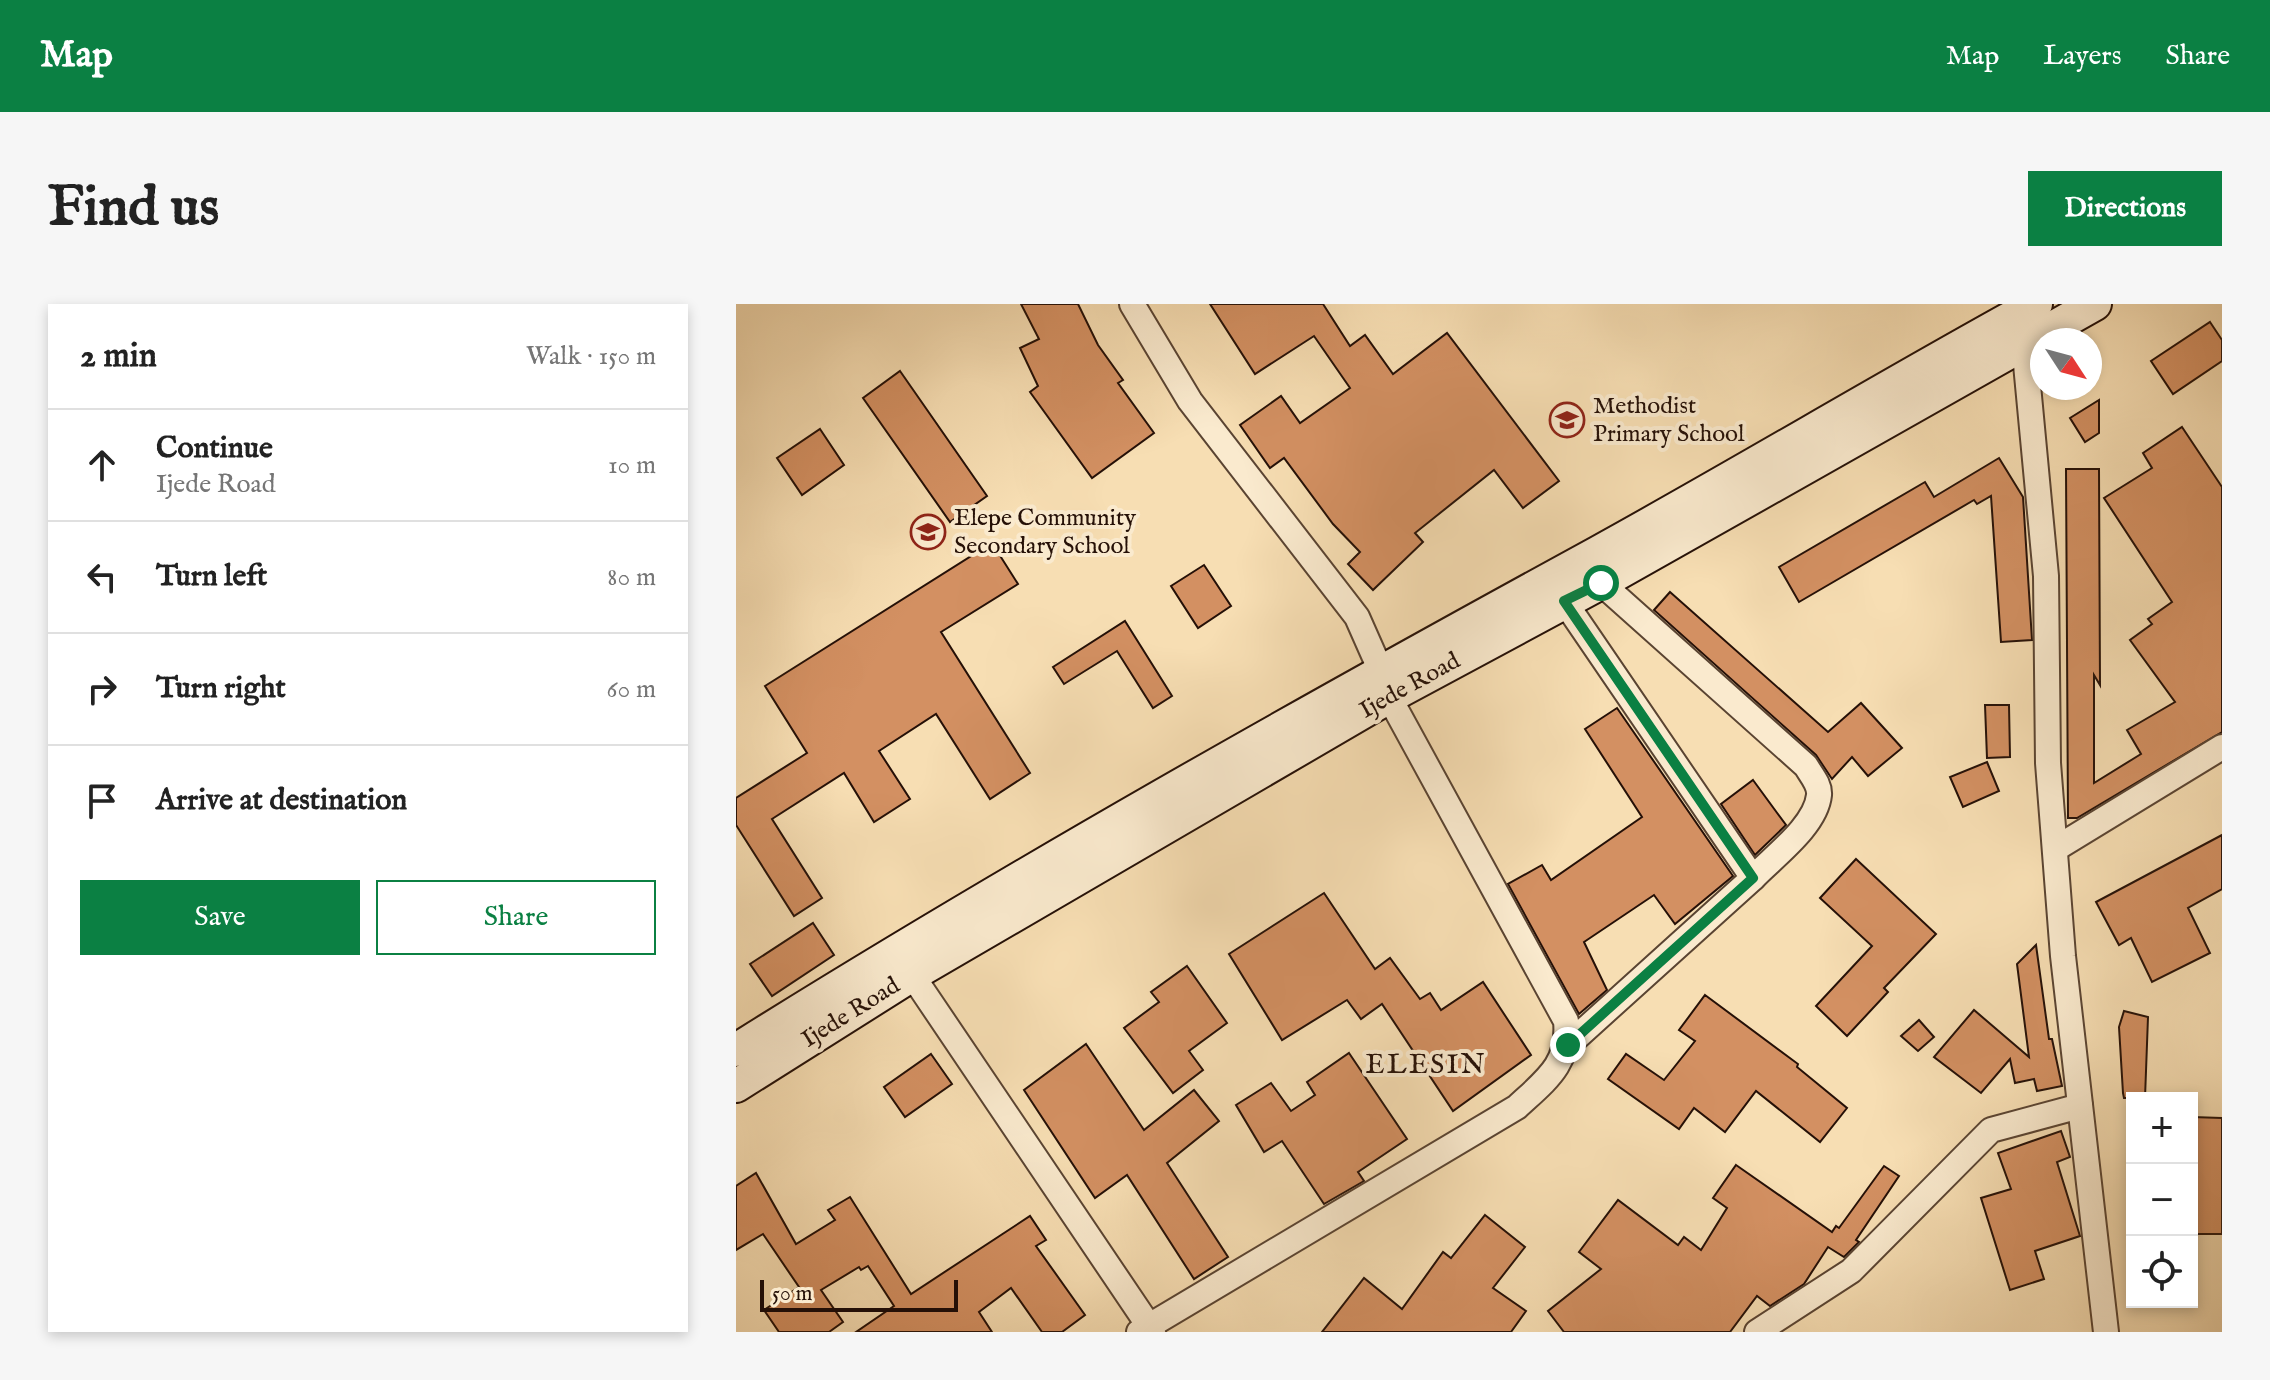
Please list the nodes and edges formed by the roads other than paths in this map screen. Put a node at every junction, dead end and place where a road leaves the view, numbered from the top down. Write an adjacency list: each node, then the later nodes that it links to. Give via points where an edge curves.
1 (1132, 304): 7 (street, via 1190,401 1357,617)
2 (2036, 304): 7 (main road, Ijede Road, via 1592,555)
3 (2095, 304): 4 (main road, Ijede Road)
4 (2024, 343): 5 (main road, Ijede Road); 9 (street, via 2046,576 2048,763)
5 (1601, 583): 6 (main road, Ijede Road); 10 (street, via 1806,766 1815,780 1820,792 1816,807)
6 (1564, 601): 7 (main road, Ijede Road); 10 (street)
7 (1384, 683): 11 (main road, Ijede Road); 12 (street, via 1566,1021); 13 (main road, Ijede Road, via 887,955)
8 (2222, 747): 9 (street)
9 (2055, 849): 15 (street)
10 (1753, 878): 12 (street)
11 (912, 975): 14 (main road, Ijede Road); 16 (street)
12 (1568, 1045): 16 (street, via 1552,1074 1517,1107)
13 (736, 1050)
14 (736, 1086)
15 (2080, 1106): 17 (street, via 1991,1130 1851,1271); 18 (street)
16 (1147, 1330)
17 (1757, 1332)
18 (2106, 1332)

